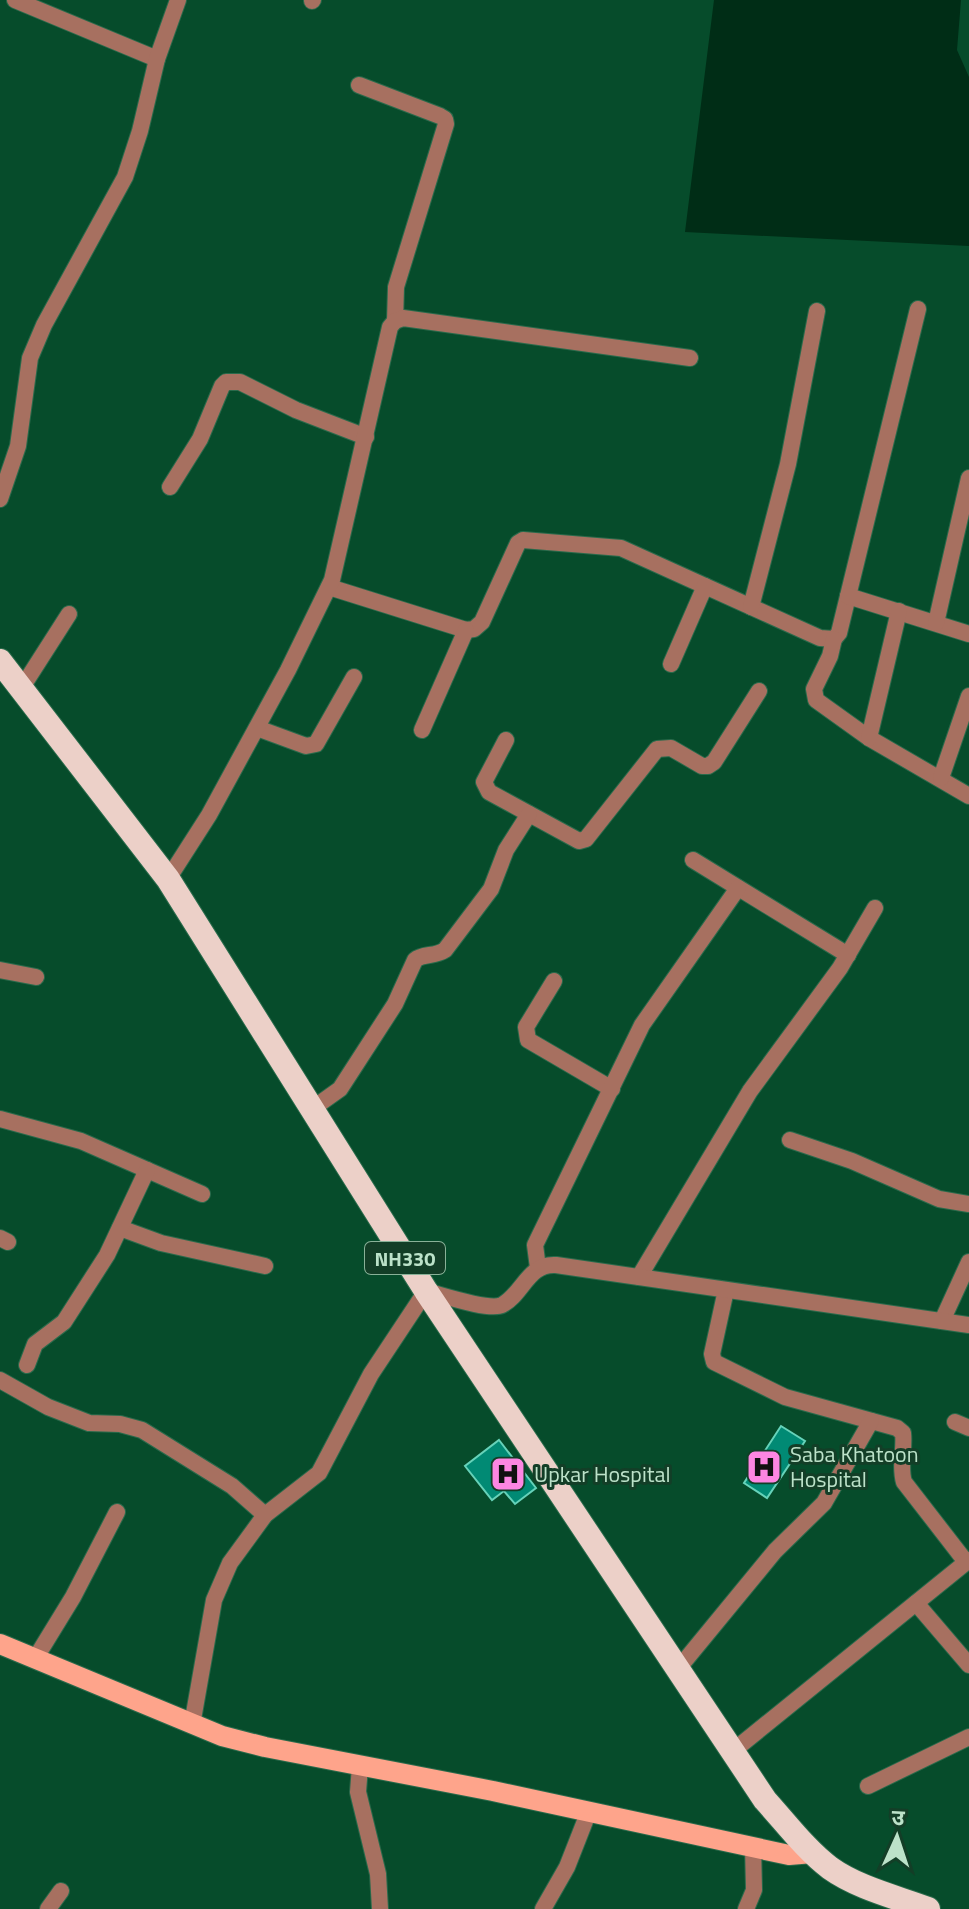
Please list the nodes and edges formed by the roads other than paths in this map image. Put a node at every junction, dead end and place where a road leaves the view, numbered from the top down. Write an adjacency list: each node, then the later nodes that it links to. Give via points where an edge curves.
1 (15, 0): 3 (street)
2 (178, 0): 3 (street)
3 (157, 59): 12 (street, via 125,177 30,358 18,446)
4 (359, 85): 7 (street, via 440,116 446,124 396,287)
5 (918, 309): 15 (street)
6 (817, 311): 16 (street, via 788,464)
7 (395, 321): 8 (street); 9 (street)
8 (690, 358)
9 (366, 437): 11 (street, via 240,382 226,382); 14 (street)
10 (969, 478): 19 (street)
11 (170, 487)
12 (0, 499)
13 (705, 586): 16 (street); 20 (street, via 621,548 523,540 482,622); 24 (street)
14 (329, 587): 20 (street); 29 (street)
15 (848, 596): 17 (street); 22 (street)
16 (751, 607): 22 (street, via 820,638)
17 (899, 611): 19 (street); 31 (street)
18 (69, 614): 26 (street)
19 (936, 623): 21 (street)
20 (466, 630): 30 (street)
21 (969, 634)
22 (834, 639): 31 (street, via 813,694)
23 (0, 661): 26 (highway, NH330)
24 (671, 664)
25 (354, 677): 29 (street, via 316,744 306,746)
26 (21, 689): 37 (highway, NH330)
27 (759, 691): 35 (street, via 714,762 702,766 671,748 657,749 586,839 574,839)
28 (969, 696): 33 (street)
29 (257, 728): 37 (street)
30 (422, 730)
31 (869, 738): 33 (street)
32 (506, 740): 35 (street, via 485,787)
33 (941, 778): 34 (street)
34 (969, 796)
35 (529, 814): 45 (street, via 506,850 491,889 445,950 415,960 395,1004 340,1089)
36 (693, 860): 38 (street)
37 (168, 879): 45 (highway, NH330)
38 (738, 888): 40 (street); 44 (street, via 647,1016)
39 (875, 908): 40 (street)
40 (848, 955): 55 (street, via 750,1091)
41 (0, 970): 42 (street)
42 (36, 977)
43 (554, 981): 44 (street, via 526,1027 528,1040)
44 (612, 1089): 54 (street, via 535,1245)
45 (312, 1109): 57 (highway, NH330)
46 (0, 1119): 48 (street, via 81,1141)
47 (790, 1140): 50 (street, via 939,1199)
48 (147, 1170): 49 (street); 51 (street)
49 (202, 1194)
50 (969, 1204)
51 (120, 1228): 53 (street, via 161,1243); 60 (street, via 64,1322 35,1344)
52 (969, 1262): 58 (street)
53 (265, 1266)
54 (538, 1268): 55 (street, via 547,1264); 57 (street, via 502,1305)
55 (639, 1277): 56 (street)
56 (726, 1290): 58 (street); 62 (street, via 714,1362 785,1397)
57 (426, 1291): 64 (street, via 371,1374 319,1473); 70 (highway, NH330)
58 (942, 1321): 59 (street)
59 (969, 1325)
60 (27, 1365)
61 (0, 1380): 64 (street, via 89,1423 142,1430 232,1486)
62 (871, 1421): 65 (street, via 903,1433 904,1482); 70 (street, via 824,1503 775,1551)
63 (117, 1512): 68 (street)
64 (265, 1515): 71 (street, via 230,1563 214,1600)
65 (968, 1561): 66 (street)
66 (916, 1603): 69 (street); 73 (street)
67 (0, 1644): 68 (main road)
68 (35, 1659): 71 (main road)
69 (969, 1665)
70 (678, 1669): 73 (highway, NH330)
71 (192, 1725): 74 (main road, via 265,1747)
72 (969, 1737): 75 (street)
73 (733, 1751): 78 (highway, NH330, via 765,1800)
74 (360, 1766): 76 (main road); 81 (street, via 358,1792 378,1874)
75 (868, 1786)
76 (589, 1811): 77 (main road); 82 (street)
77 (753, 1846): 78 (main road, via 789,1855); 83 (street, via 754,1890)
78 (813, 1853): 84 (highway, NH330, via 846,1878)
79 (61, 1891): 80 (street)
80 (48, 1909)
81 (380, 1909)
82 (543, 1909)
83 (746, 1909)
84 (928, 1909)

